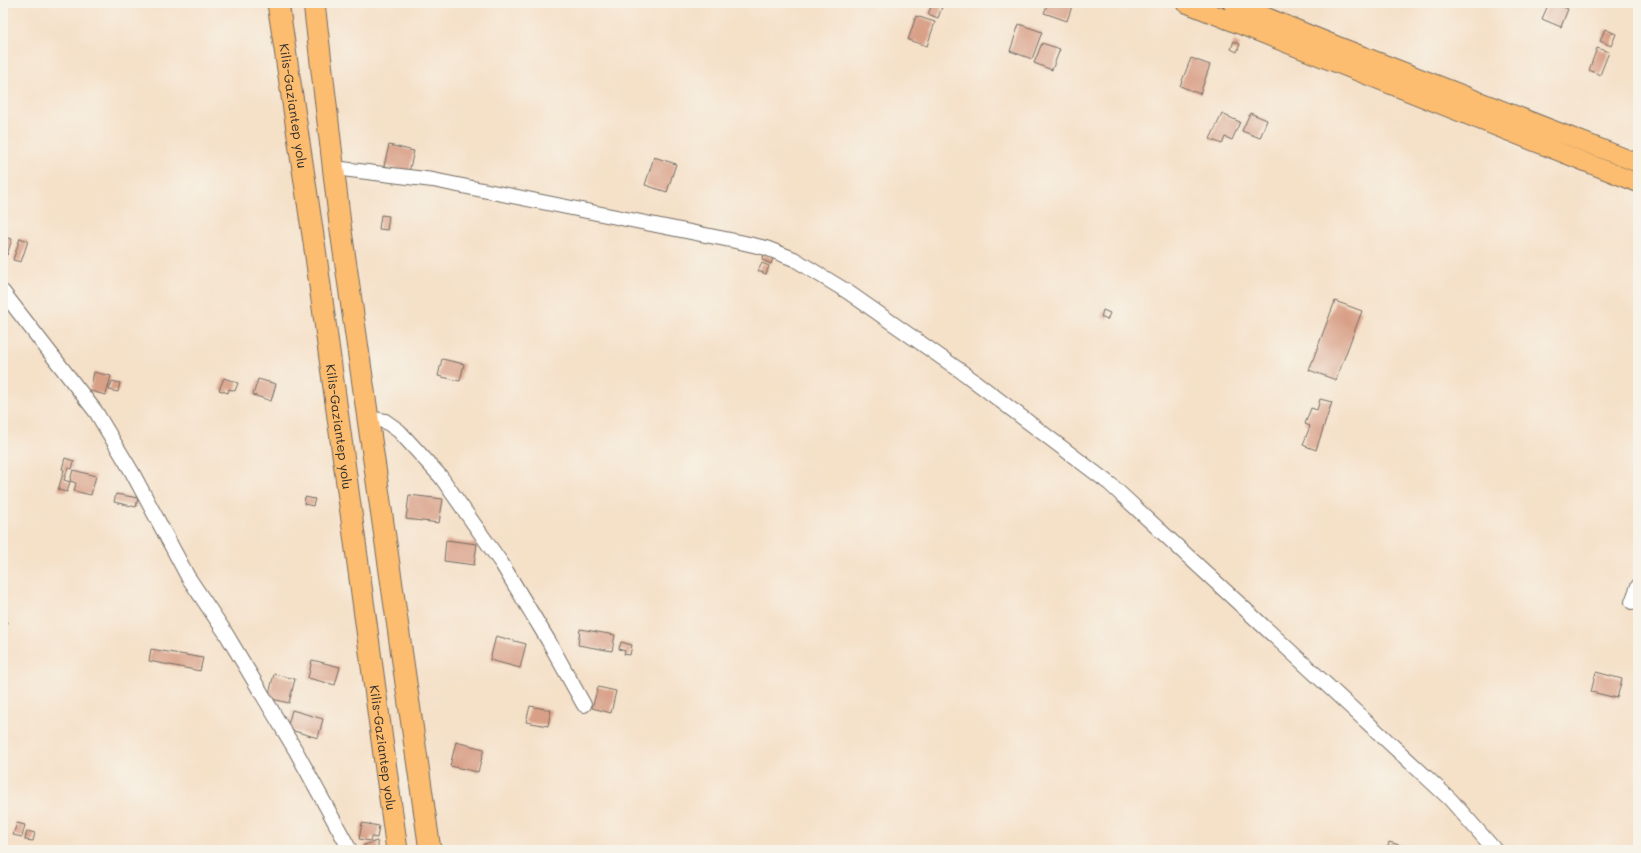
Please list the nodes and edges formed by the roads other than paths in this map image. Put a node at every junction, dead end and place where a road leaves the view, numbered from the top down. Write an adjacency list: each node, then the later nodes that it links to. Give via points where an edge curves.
1 (278, 3): 14 (highway, Kilis-Gaziantep yolu)
2 (314, 3): 6 (highway)
3 (1185, 3): 7 (main road)
4 (1232, 3): 5 (main road)
5 (1638, 163)
6 (334, 168): 9 (highway); 16 (street, via 441,182 740,242 766,248 794,259 848,292 965,374 1110,484 1450,799)
7 (1638, 183)
8 (3, 292): 13 (street, via 96,412 132,472 188,577 225,632)
9 (368, 418): 12 (street, via 385,421 399,431 441,477 502,564); 15 (highway)
10 (1638, 586): 11 (street)
11 (1632, 602)
12 (584, 705)
13 (350, 850)
14 (397, 850)
15 (430, 850)
16 (1494, 850)

